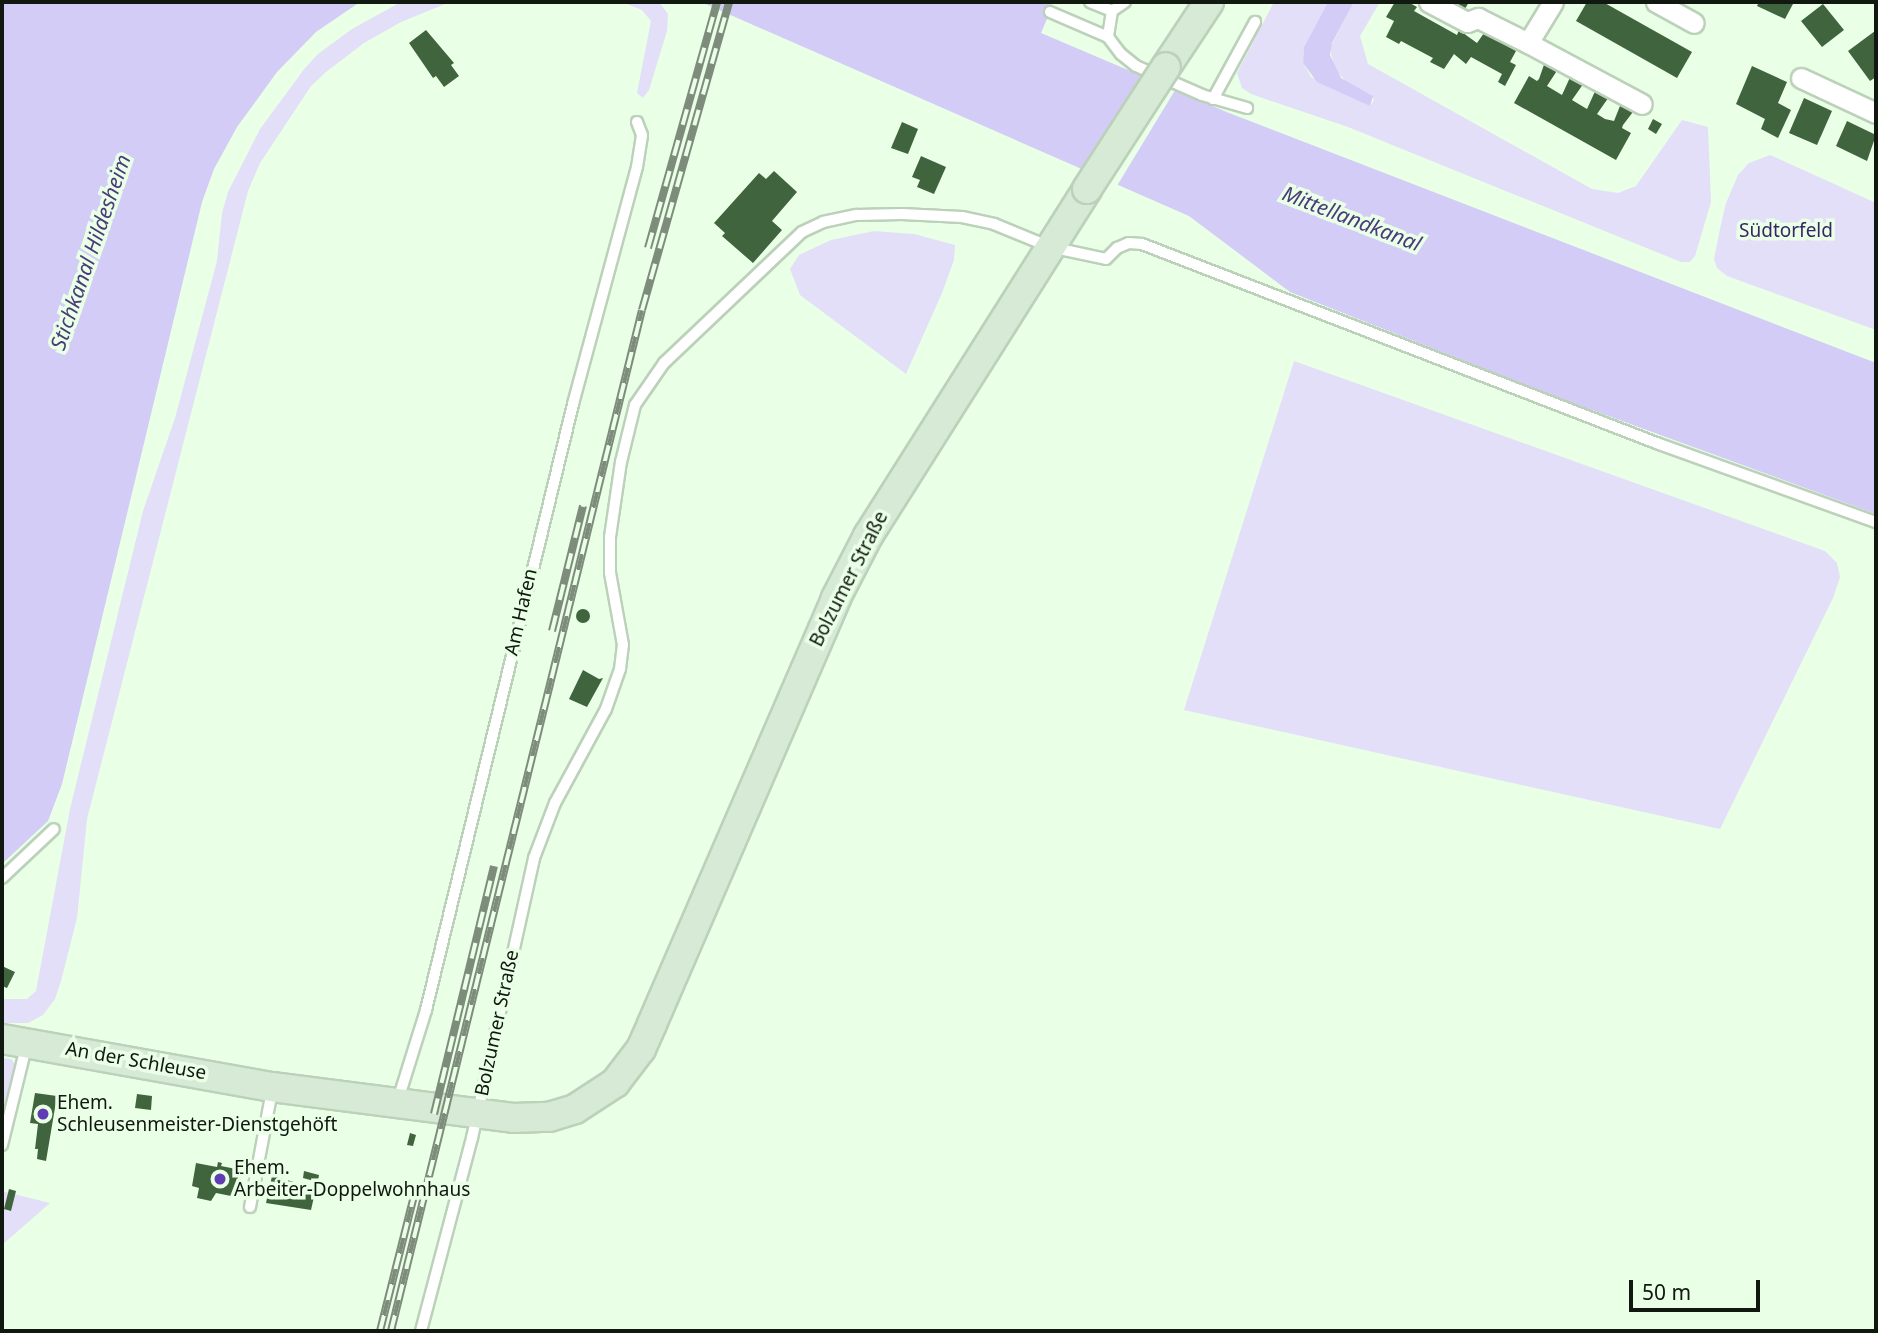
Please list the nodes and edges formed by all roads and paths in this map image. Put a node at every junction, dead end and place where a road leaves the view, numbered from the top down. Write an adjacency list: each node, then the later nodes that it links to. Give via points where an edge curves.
1 (1090, 2): 7 (lane)
2 (1125, 2): 7 (lane)
3 (1209, 2): 19 (main road, Bolzumer Straße, bridge)
4 (1429, 2): 12 (street, via 1467,22 1478,18)
5 (1553, 2): 12 (street)
6 (1656, 2): 10 (street)
7 (1112, 11): 11 (lane)
8 (1050, 12): 11 (lane)
9 (1255, 22): 14 (lane)
10 (1694, 23)
11 (1108, 37): 14 (lane, via 1136,65)
12 (1528, 43): 15 (street)
13 (1801, 78): 17 (street)
14 (1213, 99): 16 (lane)
15 (1642, 104)
16 (1247, 108)
17 (1876, 113)
18 (637, 122): 25 (lane, Am Hafen, via 642,135 637,167 560,455 426,1010)
19 (1050, 247): 20 (lane, via 1106,259 1117,248 1142,244 1659,444); 26 (main road, Bolzumer Straße, via 903,477 836,598 641,1049 615,1083 575,1109 549,1116); 26 (lane, Bolzumer Straße, via 962,217 857,215 823,222 802,232 778,253 650,379 628,427 610,537 611,573 624,645 620,669 606,709 555,803 534,858)
20 (1876, 522)
21 (54, 829): 22 (lane)
22 (2, 878)
23 (14, 1041): 24 (main road, An der Schleuse); 27 (lane)
24 (272, 1087): 25 (main road, An der Schleuse); 28 (lane)
25 (397, 1104): 26 (main road, An der Schleuse)
26 (477, 1115): 29 (lane)
27 (2, 1145)
28 (250, 1207)
29 (421, 1331)

